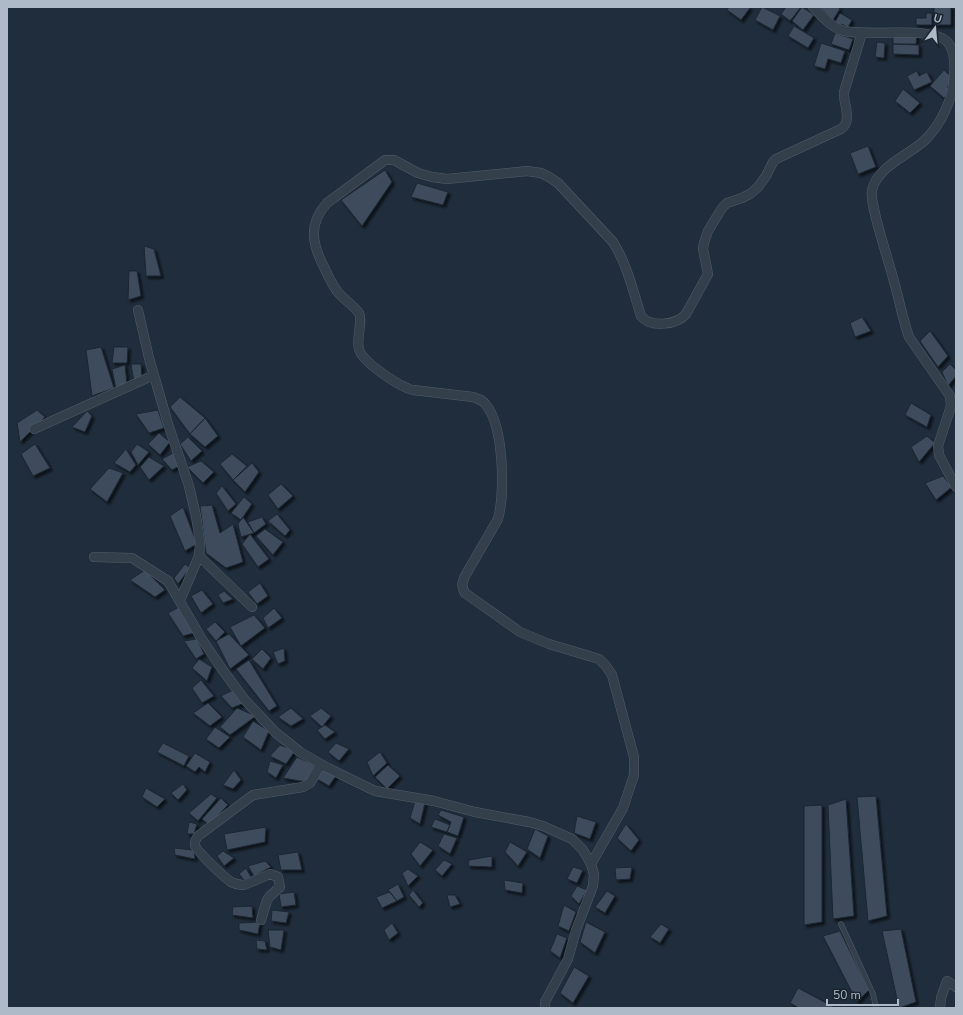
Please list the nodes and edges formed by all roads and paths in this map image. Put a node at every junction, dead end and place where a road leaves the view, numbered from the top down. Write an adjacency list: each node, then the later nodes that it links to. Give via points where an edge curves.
1 (813, 7): 2 (street, via 839,30)
2 (862, 33): 3 (street, via 926,33 940,37 950,44 955,63); 13 (street, via 843,96 846,125 776,159 758,187 750,194 724,204 704,243 708,274 686,314 676,321 653,324 644,320 622,258 613,242 558,183 541,173 527,171 447,179 432,178 394,160 385,160 327,203 321,210 313,230 318,254 338,292 361,317 358,333 362,357 407,388 473,397 481,400 491,413 499,437 502,479 500,512 465,576 462,588 520,632 599,659 612,675 634,757 634,775 623,808)
3 (955, 83): 7 (street, via 952,96 931,134 924,142 885,169 875,182 871,194 905,327 950,396 951,406 938,452)
4 (138, 310): 5 (street)
5 (154, 375): 6 (street); 9 (street, via 189,486 200,542)
6 (34, 429)
7 (956, 487)
8 (94, 556): 10 (street, via 127,557 138,561 168,581)
9 (199, 556): 10 (street); 11 (street)
10 (180, 600): 12 (street, via 201,638 244,699 275,732 300,752)
11 (252, 607)
12 (321, 764): 13 (street, via 374,791 434,801 543,826 572,839 583,850); 14 (street, via 307,785 253,795 195,840 195,846 200,852 232,882 244,885 270,874 278,877 280,887 267,900)
13 (591, 864): 17 (street, via 594,886 576,930 568,959 545,1002)
14 (261, 920)
15 (841, 924): 18 (lane, via 871,990)
16 (956, 987): 19 (street, via 947,981)
17 (545, 1008)
18 (876, 1008)
19 (940, 1008)

